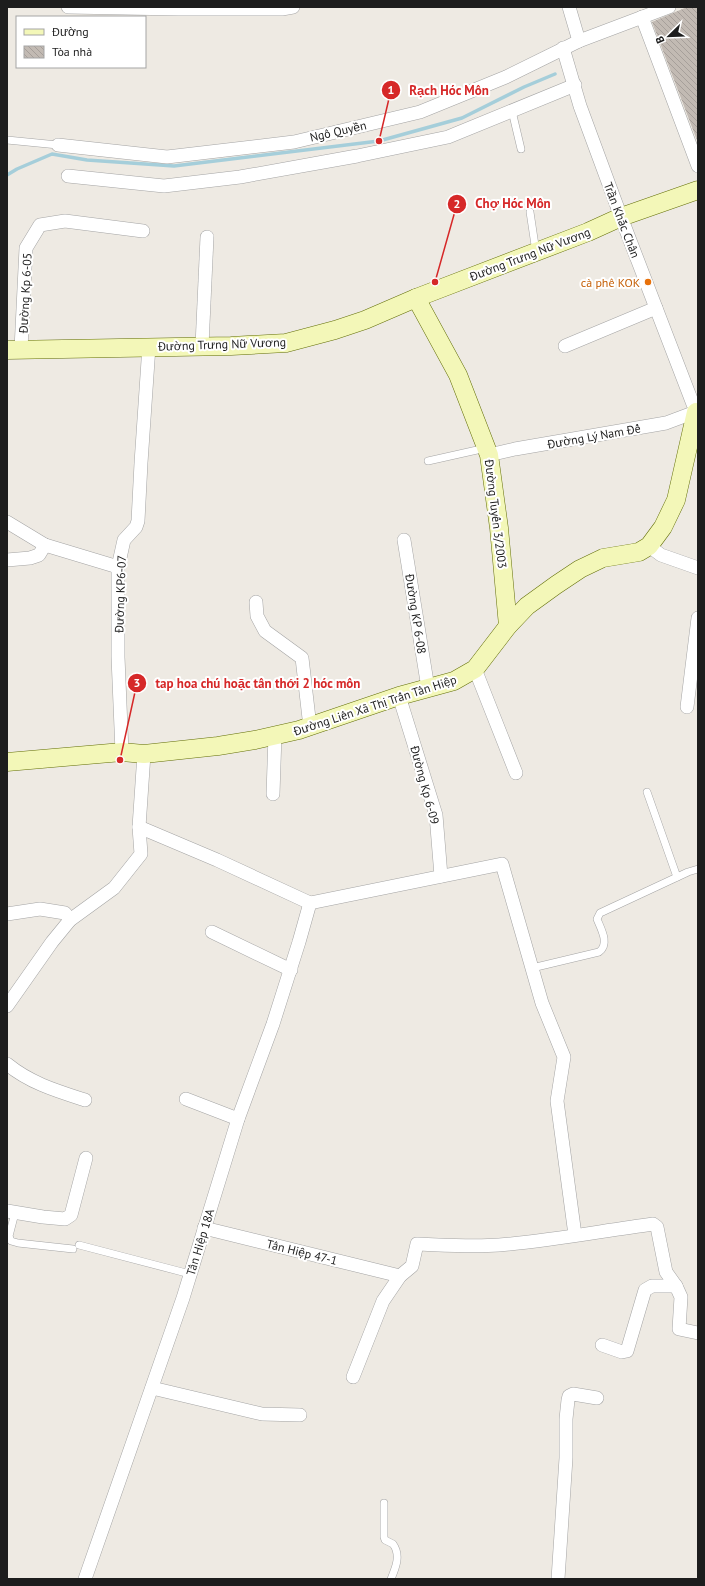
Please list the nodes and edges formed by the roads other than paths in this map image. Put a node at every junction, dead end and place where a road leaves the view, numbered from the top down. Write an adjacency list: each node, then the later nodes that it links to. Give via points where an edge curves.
1 (68, 7): 5 (street)
2 (293, 7): 6 (street)
3 (569, 7): 8 (street)
4 (669, 7): 7 (street, Ngô Quyền)
5 (167, 8): 6 (street)
6 (272, 8)
7 (642, 17): 8 (street, Ngô Quyền); 15 (street)
8 (579, 41): 9 (street, Ngô Quyền)
9 (563, 48): 10 (street, Trần Khắc Chân); 13 (street, Ngô Quyền, via 506,77 420,112 294,142 167,157)
10 (575, 86): 11 (street); 19 (street, Trần Khắc Chân)
11 (512, 111): 14 (lane); 16 (street, via 448,137 240,177 164,186)
12 (7, 140): 13 (lane)
13 (58, 145)
14 (521, 149)
15 (698, 166)
16 (68, 176)
17 (698, 190): 19 (street, Đường Trưng Nữ Vương)
18 (530, 212): 22 (lane)
19 (621, 217): 22 (street, Đường Trưng Nữ Vương); 24 (street, Trần Khắc Chân)
20 (143, 231): 28 (street, Đường Kp 6-05, via 65,221 40,225 26,248)
21 (207, 237): 26 (street)
22 (536, 252): 23 (street, Đường Trưng Nữ Vương)
23 (416, 298): 26 (street, Đường Trưng Nữ Vương, via 365,320 286,343); 30 (street, Đường Tuyến 3/2003, via 458,375)
24 (656, 308): 27 (street); 29 (street, Trần Khắc Chân)
25 (149, 346): 26 (street, Đường Trưng Nữ Vương); 28 (street, Đường Trưng Nữ Vương); 37 (street, Đường KP6-07, via 138,521 124,540)
26 (202, 346)
27 (565, 346)
28 (14, 349)
29 (697, 412): 30 (street, Đường Lý Nam Đế, via 666,423); 35 (street, Đường Liên Xã Thị Trấn Tân Hiệp, via 676,500 663,527)
30 (488, 452): 31 (lane); 41 (street, Đường Tuyến 3/2003, via 499,528)
31 (428, 461)
32 (7, 522): 34 (street)
33 (404, 540): 43 (street, Đường KP 6-08)
34 (45, 545): 36 (street, via 40,555); 37 (street)
35 (648, 546): 38 (street, via 661,555); 41 (street, Đường Liên Xã Thị Trấn Tân Hiệp, via 639,552 603,558 580,569 527,606)
36 (7, 560)
37 (118, 567): 48 (street, Đường KP6-07)
38 (698, 568)
39 (256, 602): 46 (street, via 257,616 265,631 302,658)
40 (698, 618): 45 (street)
41 (508, 626): 42 (street, Đường Liên Xã Thị Trấn Tân Hiệp)
42 (475, 669): 43 (street, Đường Liên Xã Thị Trấn Tân Hiệp, via 454,681); 51 (street)
43 (428, 688): 44 (street, Đường Liên Xã Thị Trấn Tân Hiệp)
44 (399, 696): 46 (street, Đường Liên Xã Thị Trấn Tân Hiệp); 56 (street, Đường Kp 6-09, via 436,815)
45 (687, 707)
46 (310, 726): 47 (street, Đường Liên Xã Thị Trấn Tân Hiệp)
47 (275, 735): 49 (street, Đường Liên Xã Thị Trấn Tân Hiệp, via 218,746); 53 (street)
48 (122, 752): 49 (street, Đường Liên Xã Thị Trấn Tân Hiệp); 50 (street, Đường Liên Xã Thị Trấn Tân Hiệp)
49 (144, 754): 54 (street)
50 (7, 762)
51 (516, 773)
52 (648, 792): 57 (lane)
53 (273, 794)
54 (139, 827): 58 (street); 60 (street, via 141,854 114,888)
55 (698, 869): 57 (lane)
56 (441, 876): 58 (street); 62 (street, via 502,864)
57 (678, 877): 62 (lane, via 600,913 597,919 604,943 598,952)
58 (310, 903): 63 (street, Tân Hiệp 18A)
59 (7, 914): 60 (street, via 40,909 65,913)
60 (70, 920): 64 (street)
61 (212, 932): 63 (street)
62 (532, 968): 72 (street, via 542,1003 564,1057 557,1101)
63 (290, 970): 68 (street, Tân Hiệp 18A)
64 (7, 1006)
65 (7, 1064): 67 (street, via 29,1080)
66 (186, 1099): 68 (street)
67 (85, 1100)
68 (238, 1118): 71 (street, Tân Hiệp 18A)
69 (86, 1158): 70 (street, via 73,1208 68,1217 57,1219)
70 (11, 1212): 73 (lane, via 11,1241 76,1247)
71 (204, 1228): 73 (street, Tân Hiệp 18A); 74 (street, Tân Hiệp 47-1)
72 (575, 1235): 74 (street, via 555,1240 497,1246 417,1244 412,1266); 75 (street, via 656,1224 666,1272)
73 (190, 1274): 79 (street, Tân Hiệp 18A)
74 (400, 1276): 78 (street, via 383,1301)
75 (676, 1286): 76 (street, via 681,1297 679,1329); 77 (street, via 652,1286 645,1290 627,1351)
76 (698, 1333)
77 (602, 1346)
78 (353, 1377)
79 (152, 1388): 81 (street, via 262,1414); 83 (street, Tân Hiệp 18A)
80 (597, 1398): 85 (street, via 573,1394 568,1400)
81 (300, 1415)
82 (384, 1503): 84 (lane, via 384,1539 393,1544 398,1554)
83 (85, 1579)
84 (391, 1579)
85 (558, 1579)

